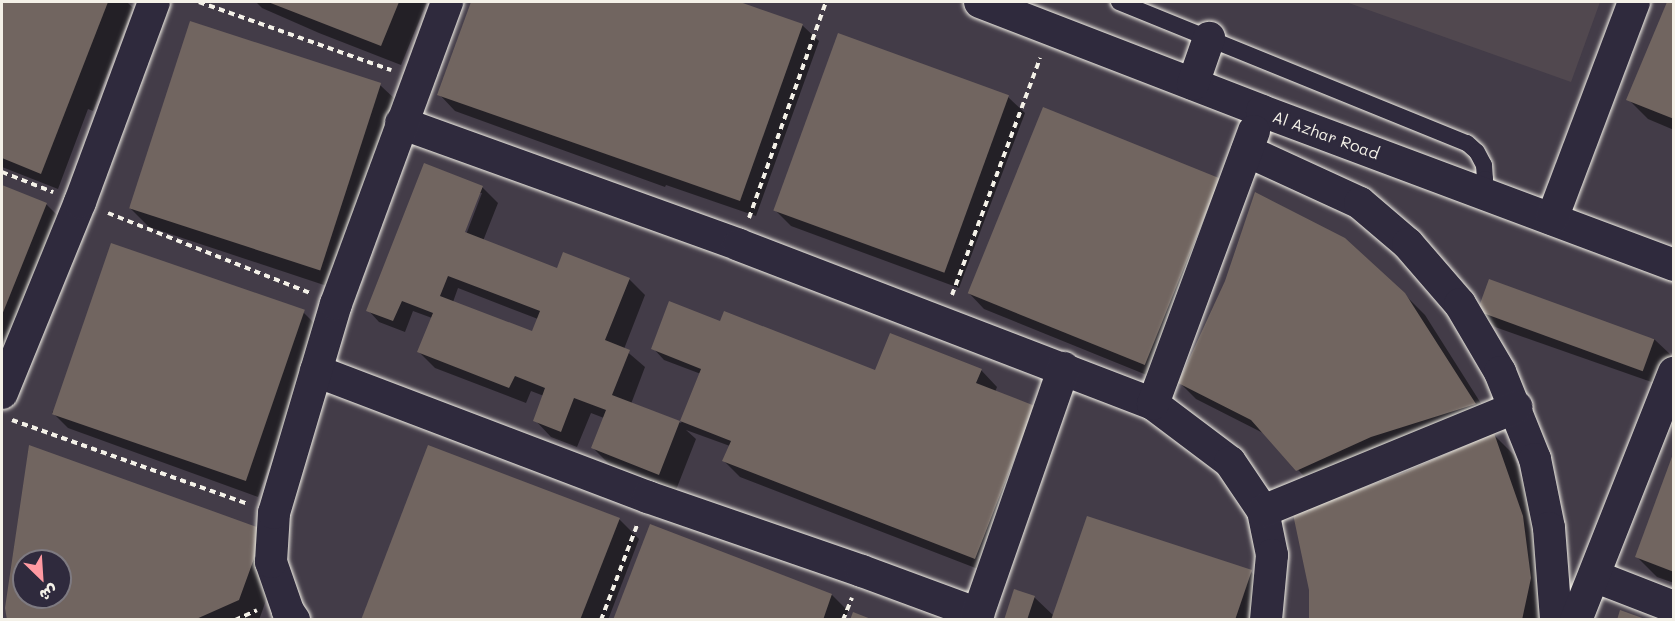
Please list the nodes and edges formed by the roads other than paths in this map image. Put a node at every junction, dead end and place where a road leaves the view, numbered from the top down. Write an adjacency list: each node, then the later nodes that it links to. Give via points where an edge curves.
1 (154, 2): 17 (street, via 80,202)
2 (447, 2): 9 (street)
3 (980, 2): 7 (street, Al Azhar Road)
4 (1119, 2): 6 (lane)
5 (1634, 2): 12 (street)
6 (1209, 38): 7 (street); 11 (lane, via 1467,142 1484,165)
7 (1193, 84): 8 (street, Al Azhar Road)
8 (1262, 111): 10 (street); 11 (street, Al Azhar Road)
9 (401, 123): 14 (street); 15 (street)
10 (1246, 151): 18 (street); 19 (street, via 1342,193 1394,229 1460,304 1491,354)
11 (1480, 192): 12 (street, Al Azhar Road)
12 (1552, 219): 13 (street, Al Azhar Road)
13 (1674, 265)
14 (1064, 368): 18 (street); 23 (street)
15 (316, 371): 23 (street, via 648,497 862,571); 24 (street, via 274,513 271,562)
16 (1674, 373): 21 (street)
17 (2, 393)
18 (1153, 404): 20 (street, via 1230,462)
19 (1516, 407): 20 (street); 26 (street, via 1535,459 1549,528)
20 (1263, 511): 25 (street, via 1272,555)
21 (1593, 576): 22 (street); 27 (street)
22 (1674, 607)
23 (977, 617)
24 (294, 620)
25 (1266, 620)
26 (1556, 620)
27 (1576, 620)

